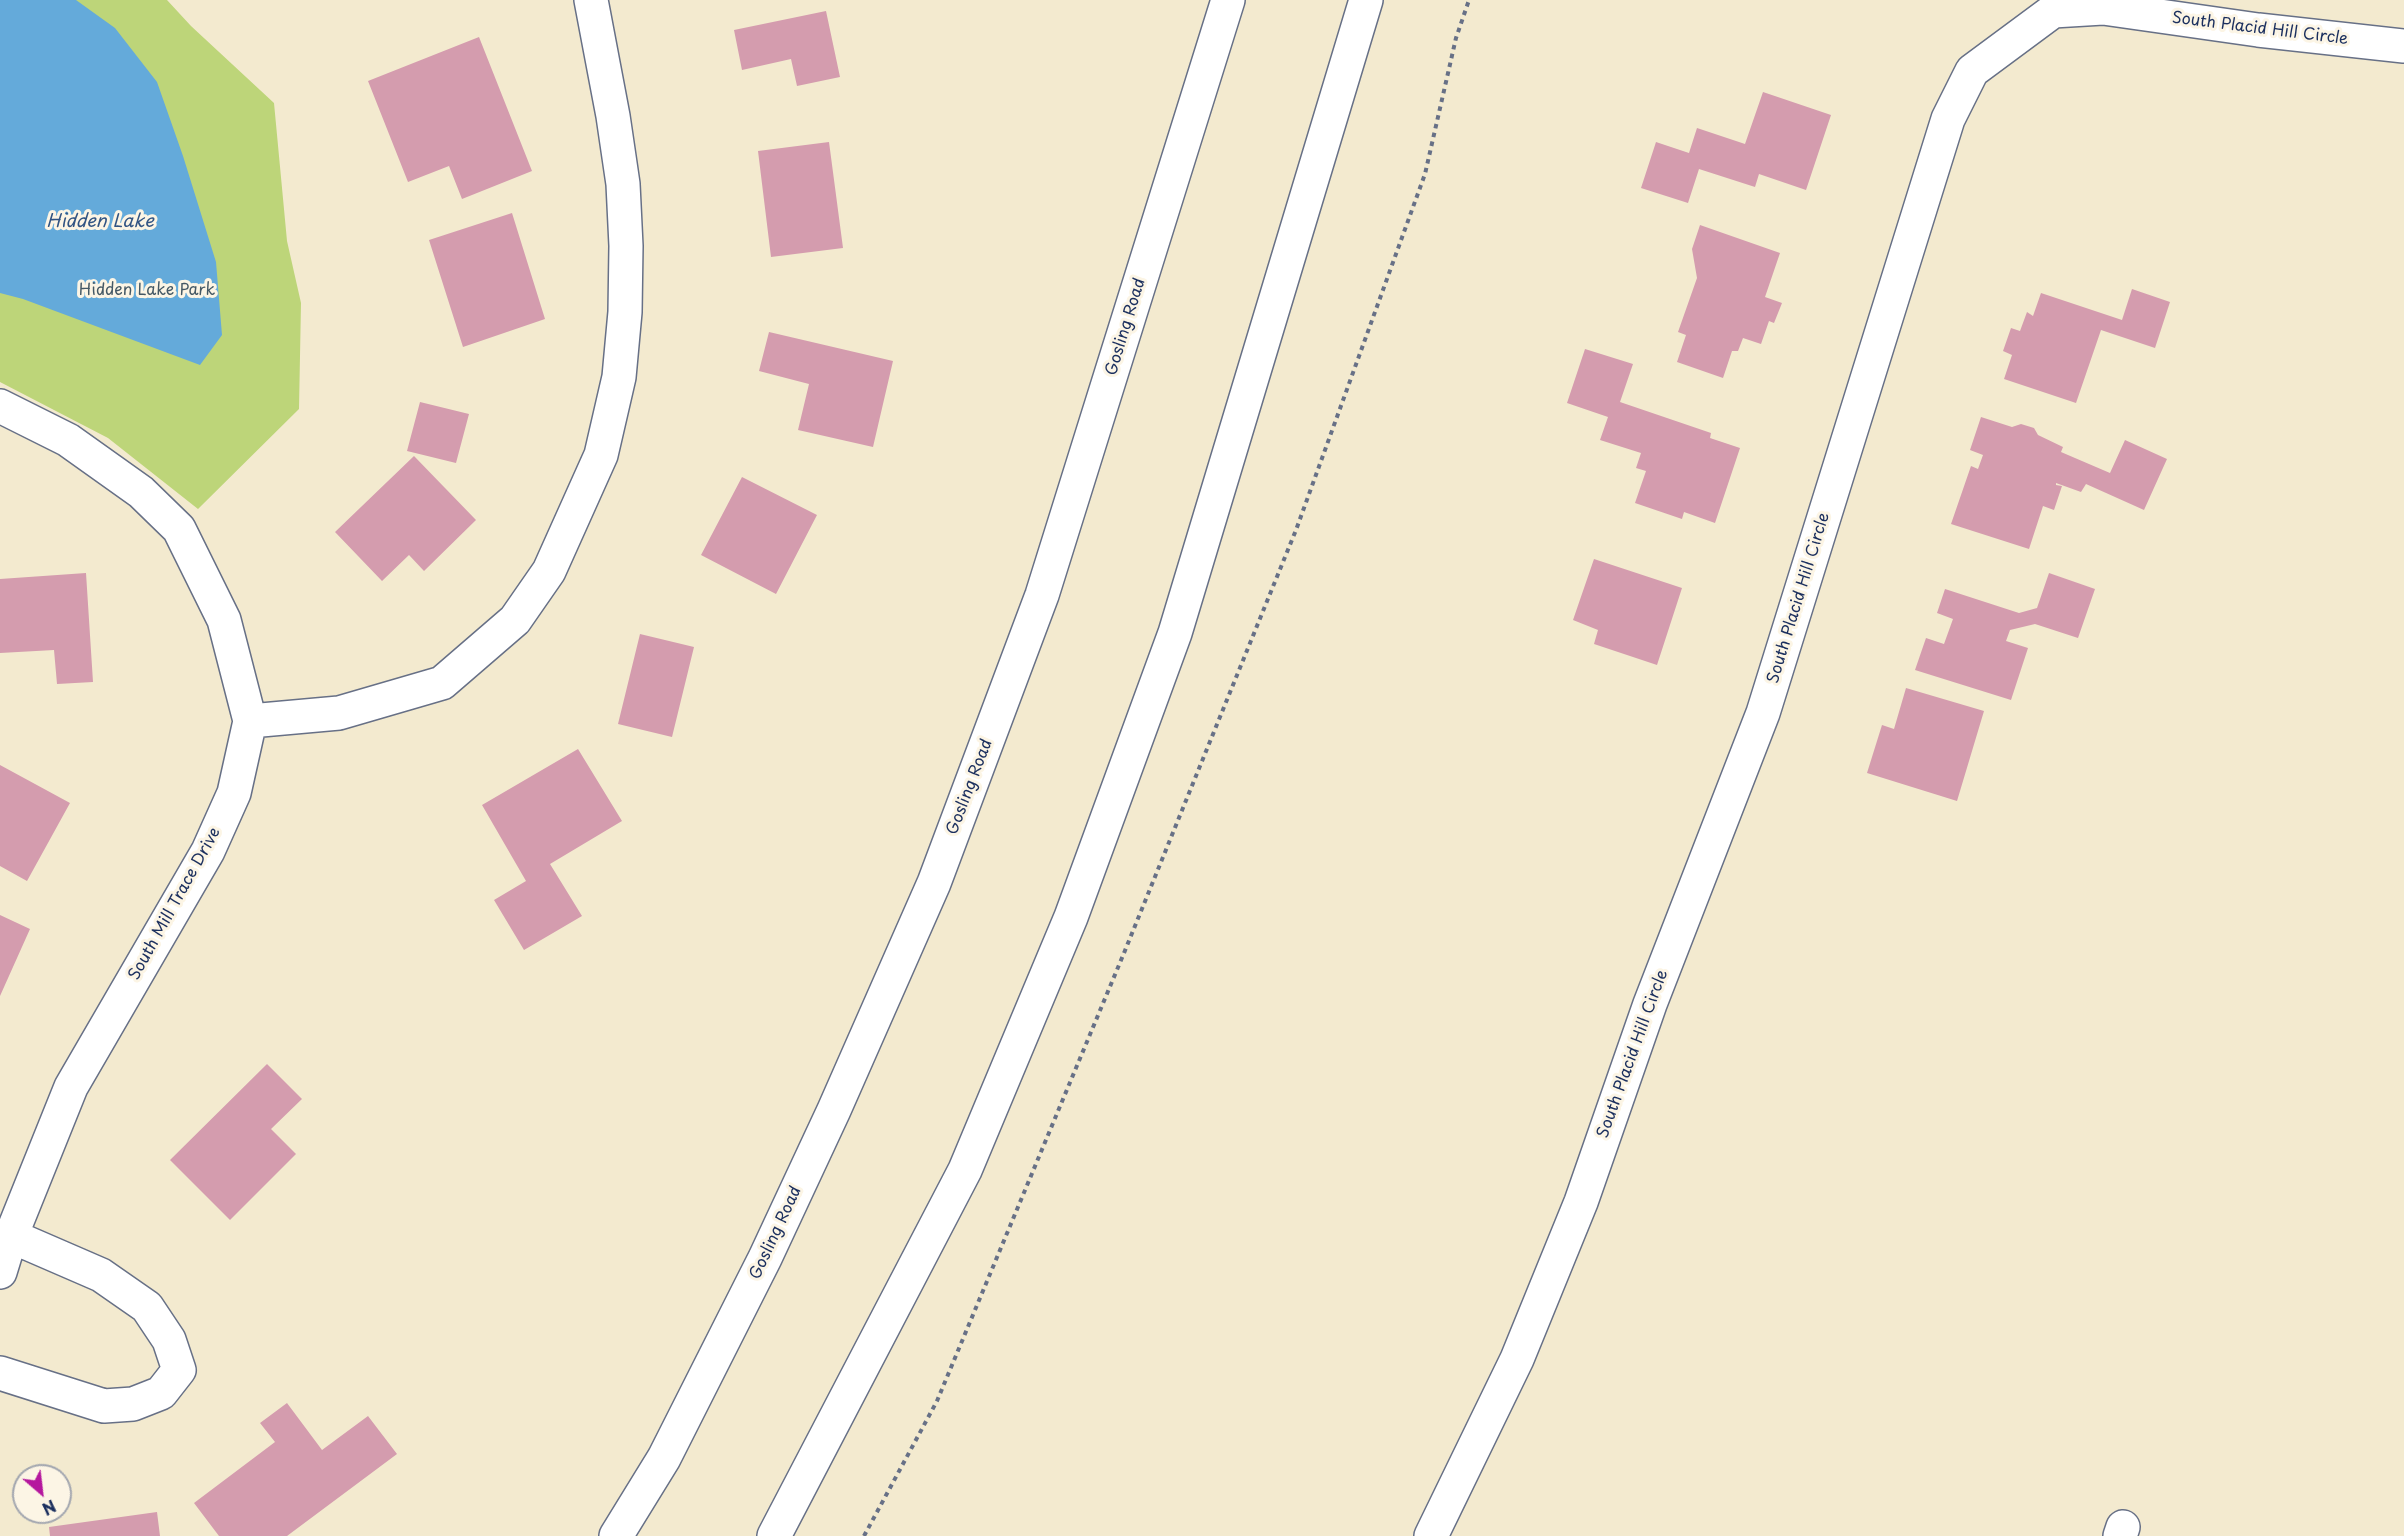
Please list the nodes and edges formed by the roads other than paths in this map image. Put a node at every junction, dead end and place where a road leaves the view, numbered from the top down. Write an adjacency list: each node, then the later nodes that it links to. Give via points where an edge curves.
1 (591, 0): 6 (street, via 622,184 625,312 619,377 601,454 549,571 515,620 442,683 339,713)
2 (1228, 0): 10 (street, Gosling Road, via 1042,595 934,883 765,1258 664,1458)
3 (1366, 0): 11 (street, via 1175,633 1071,917 965,1170)
4 (2404, 46): 12 (street, South Placid Hill Circle, via 2103,8 2053,10 1972,71 1948,119 1763,713 1650,1004 1576,1213 1517,1359)
5 (0, 406): 6 (street, South Mill Trace Drive, via 68,440 141,492 179,529 224,620)
6 (250, 721): 7 (street, South Mill Trace Drive, via 234,793 207,851 71,1087)
7 (11, 1236): 8 (street, South Mill Trace Drive); 9 (street, via 101,1275 147,1306 169,1340 179,1370 161,1393 133,1404 104,1406)
8 (0, 1272)
9 (0, 1373)
10 (616, 1536)
11 (774, 1536)
12 (1431, 1536)

